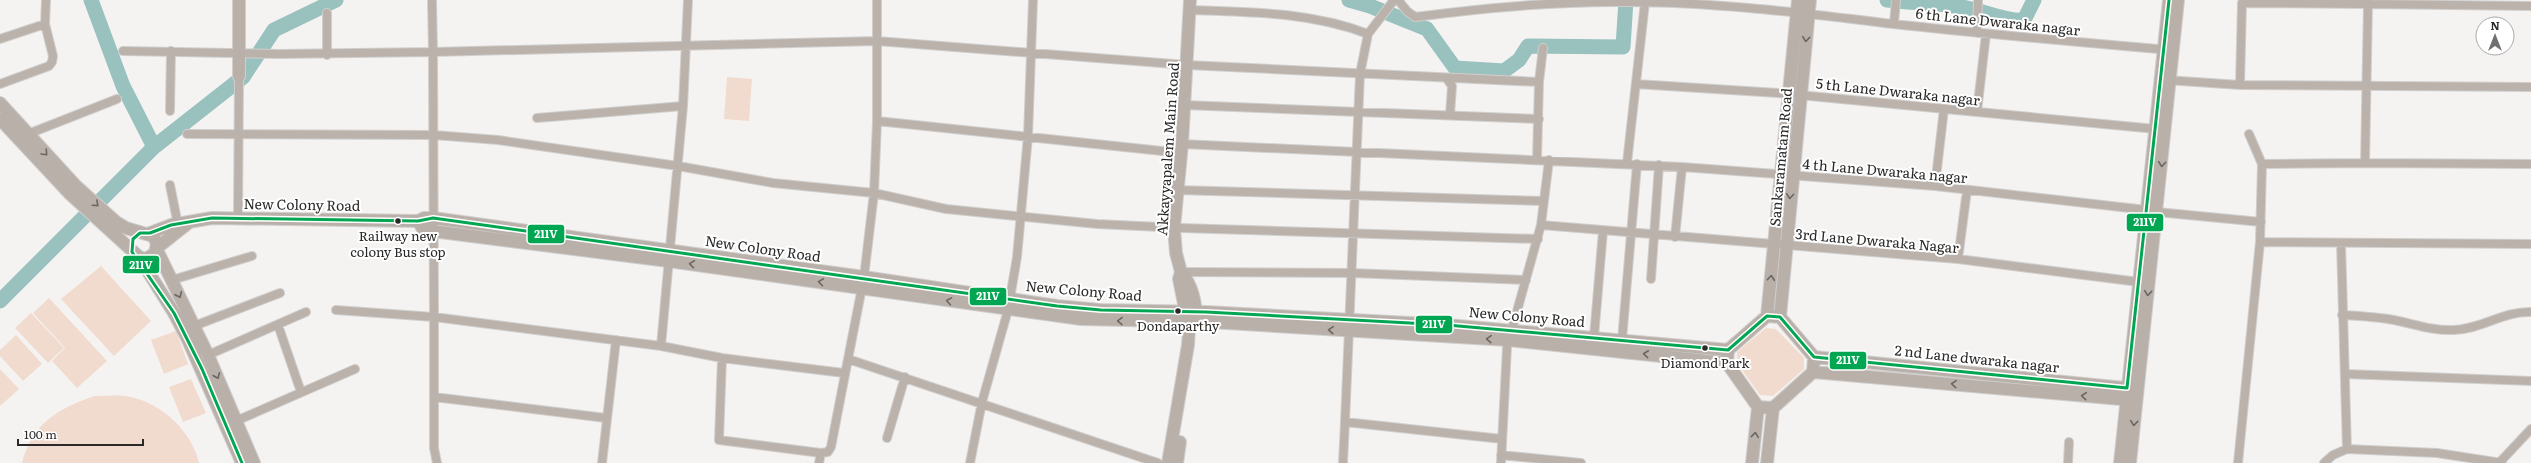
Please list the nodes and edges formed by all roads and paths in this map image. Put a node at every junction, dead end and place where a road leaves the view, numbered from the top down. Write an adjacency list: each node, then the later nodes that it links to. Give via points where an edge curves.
1 (46, 0): 24 (street)
2 (239, 0): 37 (main road)
3 (432, 0): 36 (street)
4 (688, 0): 31 (street)
5 (877, 0): 30 (street)
6 (1033, 0): 38 (street)
7 (1394, 0): 27 (street)
8 (1398, 0): 15 (street, 6 th Lane Dwaraka nagar, via 1415,17)
9 (1798, 0): 21 (main road, Sankaramatam Road)
10 (1810, 0): 23 (main road, Sankaramatam Road)
11 (1896, 0): 25 (street)
12 (1978, 0): 26 (street)
13 (2169, 0): 33 (main road)
14 (2178, 0): 33 (main road)
15 (1557, 1): 16 (street, 6 th Lane Dwaraka nagar)
16 (1645, 2): 21 (street, 6 th Lane Dwaraka nagar); 47 (street)
17 (2368, 2): 19 (street); 48 (street, via 2242,3); 49 (street)
18 (1189, 3): 27 (street, via 1291,15 1337,23); 40 (main road, Akkayyapalem Main Road)
19 (2464, 3): 20 (street)
20 (2528, 4)
21 (1796, 13): 23 (street, 6 th Lane Dwaraka nagar); 51 (main road, Sankaramatam Road)
22 (327, 14): 39 (street)
23 (1809, 14): 25 (street, 6 th Lane Dwaraka nagar); 52 (main road, Sankaramatam Road, one-way to 52)
24 (45, 24): 29 (street); 46 (street, via 53,56 52,62 48,66)
25 (1894, 24): 26 (street, 6 th Lane Dwaraka nagar)
26 (1977, 32): 28 (street, 6 th Lane Dwaraka nagar)
27 (1368, 34): 41 (street)
28 (1986, 34): 33 (street, 6 th Lane Dwaraka nagar); 60 (street)
29 (0, 39)
30 (877, 41): 31 (street); 38 (street); 65 (street)
31 (687, 46): 36 (street); 56 (street)
32 (1543, 48): 45 (street)
33 (2168, 50): 44 (main road)
34 (123, 51): 35 (street)
35 (171, 51): 37 (street); 58 (street)
36 (433, 52): 39 (street); 71 (street)
37 (244, 53): 39 (street); 42 (main road)
38 (1032, 53): 40 (street); 72 (street)
39 (327, 54)
40 (1187, 65): 41 (street); 55 (main road, Akkayyapalem Main Road)
41 (1360, 74): 43 (street); 59 (street)
42 (239, 76): 67 (street)
43 (1447, 79): 45 (street); 61 (street, via 1452,86)
44 (2165, 79): 48 (street); 66 (main road); 95 (main road, one-way to 95)
45 (1539, 82): 64 (street)
46 (0, 84)
47 (1636, 84): 51 (street, 5 th Lane Dwaraka nagar); 77 (street)
48 (2240, 85): 49 (street)
49 (2366, 85): 50 (street); 78 (street)
50 (2531, 87)
51 (1787, 94): 52 (street, 5 th Lane Dwaraka nagar); 85 (main road, Sankaramatam Road)
52 (1801, 95): 57 (street, 5 th Lane Dwaraka nagar); 86 (main road, Sankaramatam Road)
53 (117, 99): 68 (street)
54 (0, 103): 68 (main road)
55 (1184, 105): 59 (street); 73 (main road, Akkayyapalem Main Road)
56 (683, 106): 63 (street); 83 (street)
57 (1944, 109): 60 (street, 5 th Lane Dwaraka nagar); 88 (street)
58 (170, 110)
59 (1358, 112): 61 (street); 74 (street)
60 (1977, 112): 66 (street, 5 th Lane Dwaraka nagar)
61 (1450, 115): 64 (street)
62 (0, 118): 89 (main road)
63 (537, 118)
64 (1539, 119): 75 (street)
65 (877, 121): 72 (street, 4 th Lane Dwaraka nagar); 92 (street)
66 (2156, 129): 95 (main road)
67 (240, 133): 69 (street); 71 (street); 97 (street)
68 (28, 134): 89 (main road, one-way to 89)
69 (187, 134)
70 (2249, 134): 80 (street)
71 (434, 135): 83 (street, via 526,143); 98 (street)
72 (1028, 136): 73 (street, 4 th Lane Dwaraka nagar); 96 (street)
73 (1181, 149): 74 (street, 4 th Lane Dwaraka nagar); 90 (main road, Akkayyapalem Main Road)
74 (1357, 153): 75 (street, 4 th Lane Dwaraka nagar); 93 (street)
75 (1537, 159): 76 (street, 4 th Lane Dwaraka nagar)
76 (1549, 160): 77 (street, 4 th Lane Dwaraka nagar); 94 (street)
77 (1627, 163): 79 (street, 4 th Lane Dwaraka nagar)
78 (2365, 163): 80 (street); 81 (street)
79 (1637, 164): 82 (street, 4 th Lane Dwaraka nagar); 108 (street)
80 (2262, 164): 100 (street)
81 (2531, 164)
82 (1659, 165): 84 (street, 4 th Lane Dwaraka nagar); 110 (street)
83 (678, 166): 92 (street, via 773,183); 120 (street)
84 (1682, 167): 85 (street, 4 th Lane Dwaraka nagar); 111 (street)
85 (1780, 174): 86 (street, 4 th Lane Dwaraka nagar); 116 (main road, Sankaramatam Road)
86 (1792, 175): 88 (street, 4 th Lane Dwaraka nagar); 117 (main road, Sankaramatam Road, one-way to 117)
87 (170, 185): 101 (street)
88 (1935, 186): 91 (street, 4 th Lane Dwaraka nagar)
89 (72, 190): 103 (main road)
90 (1177, 190): 93 (street); 104 (main road, Akkayyapalem Main Road)
91 (1967, 190): 95 (street, 4 th Lane Dwaraka nagar); 122 (street)
92 (874, 193): 96 (street, via 946,209); 128 (street)
93 (1355, 195): 94 (street); 109 (street)
94 (1544, 201): 102 (street)
95 (2152, 211): 100 (street, 4 th Lane Dwaraka nagar); 129 (main road); 162 (main road, one-way to 162)
96 (1022, 217): 104 (street); 131 (street)
97 (238, 218): 99 (main road, New Colony Road); 101 (main road, New Colony Road, via 212,218)
98 (432, 218): 99 (main road, New Colony Road); 105 (street); 120 (main road, New Colony Road)
99 (418, 221): 105 (main road, New Colony Road, via 423,229)
100 (2261, 222): 113 (street)
101 (183, 225): 107 (main road, New Colony Road); 118 (main road)
102 (1541, 225): 106 (street, 3rd Lane Dwaraka Nagar); 112 (street)
103 (112, 226): 107 (main road); 119 (main road)
104 (1174, 228): 109 (street); 123 (main road, Akkayyapalem Main Road, via 1176,254)
105 (432, 231): 120 (main road, New Colony Road); 137 (street)
106 (1603, 231): 108 (street, 3rd Lane Dwaraka Nagar); 145 (street)
107 (145, 233): 118 (main road, via 156,239); 119 (main road, via 133,239)
108 (1630, 233): 110 (street, 3rd Lane Dwaraka Nagar); 147 (street)
109 (1354, 234): 112 (street); 124 (street)
110 (1653, 235): 111 (street, 3rd Lane Dwaraka Nagar); 125 (street)
111 (1675, 236): 116 (street, 3rd Lane Dwaraka Nagar)
112 (1538, 239): 127 (street)
113 (2260, 242): 114 (street); 193 (street)
114 (2341, 244): 115 (street); 135 (street)
115 (2531, 244)
116 (1773, 245): 117 (street, 3rd Lane Dwaraka Nagar); 136 (main road, Sankaramatam Road, one-way to 116)
117 (1787, 246): 122 (street, 3rd Lane Dwaraka Nagar); 139 (main road, Sankaramatam Road)
118 (157, 249): 119 (main road, via 150,258); 126 (main road)
119 (136, 254): 177 (main road, via 188,340)
120 (669, 255): 128 (main road, New Colony Road); 148 (street)
121 (252, 256): 126 (street)
122 (1958, 259): 129 (street, 3rd Lane Dwaraka Nagar)
123 (1182, 272): 124 (street); 138 (main road, Akkayyapalem Main Road, via 1179,279)
124 (1352, 273): 127 (street); 140 (street)
125 (1651, 279)
126 (172, 280): 142 (main road, one-way to 142)
127 (1526, 280): 144 (street)
128 (863, 282): 131 (main road, New Colony Road); 153 (street)
129 (2139, 282): 162 (main road)
130 (280, 293): 142 (street)
131 (1009, 304): 138 (main road, New Colony Road); 164 (street)
132 (336, 310): 137 (street)
133 (306, 312): 141 (street)
134 (2531, 312): 135 (street, via 2512,314 2477,327 2453,330 2395,320)
135 (2342, 315): 158 (street)
136 (1767, 316): 139 (main road); 149 (main road)
137 (434, 317): 146 (street); 163 (street)
138 (1191, 317): 140 (main road, New Colony Road); 143 (main road, New Colony Road, one-way to 138); 184 (main road); 185 (main road, via 1193,370)
139 (1780, 318): 151 (main road)
140 (1349, 319): 143 (street); 144 (main road, New Colony Road)
141 (278, 325): 150 (street); 161 (street)
142 (194, 326): 150 (main road)
143 (1349, 331): 144 (main road, New Colony Road, one-way to 143); 169 (street)
144 (1510, 335): 145 (main road, New Colony Road); 154 (main road, New Colony Road, one-way to 144); 172 (street)
145 (1594, 337): 147 (main road, New Colony Road)
146 (616, 340): 148 (street); 167 (street)
147 (1622, 340): 149 (main road, New Colony Road)
148 (661, 346): 152 (street)
149 (1728, 350): 154 (main road)
150 (208, 355): 168 (main road, one-way to 168)
151 (1814, 357): 156 (main road); 162 (main road, 2 nd Lane dwaraka nagar)
152 (722, 358): 157 (street); 175 (street, via 719,440)
153 (848, 358): 157 (street); 159 (street)
154 (1727, 363): 165 (main road)
155 (355, 369): 161 (street)
156 (1813, 372): 162 (main road, 2 nd Lane dwaraka nagar, one-way to 156); 166 (main road)
157 (844, 373): 175 (street, via 831,447 828,452)
158 (2345, 374): 160 (street); 174 (street)
159 (905, 377): 164 (street); 171 (street)
160 (2531, 380)
161 (302, 392): 168 (street)
162 (2132, 394): 191 (main road); 192 (main road, one-way to 192)
163 (434, 397): 167 (street); 179 (street)
164 (982, 402): 182 (street); 183 (street)
165 (1758, 407): 166 (main road); 188 (main road, one-way to 165)
166 (1773, 408): 189 (main road)
167 (606, 418): 180 (street)
168 (236, 421): 178 (main road)
169 (1345, 422): 172 (street); 186 (street)
170 (2531, 429): 195 (street)
171 (887, 438)
172 (1502, 439): 176 (street)
173 (2070, 442): 190 (street)
174 (2347, 449): 194 (street, via 2333,455); 195 (street, via 2398,449)
175 (821, 453): 181 (street)
176 (1501, 459): 187 (street)
177 (242, 463)
178 (254, 463)
179 (437, 463)
180 (602, 463)
181 (819, 463)
182 (970, 463)
183 (1158, 463)
184 (1168, 463)
185 (1177, 463)
186 (1343, 463)
187 (1581, 463)
188 (1752, 463)
189 (1767, 463)
190 (2068, 463)
191 (2120, 463)
192 (2130, 463)
193 (2238, 463)
194 (2324, 463)
195 (2501, 463)

